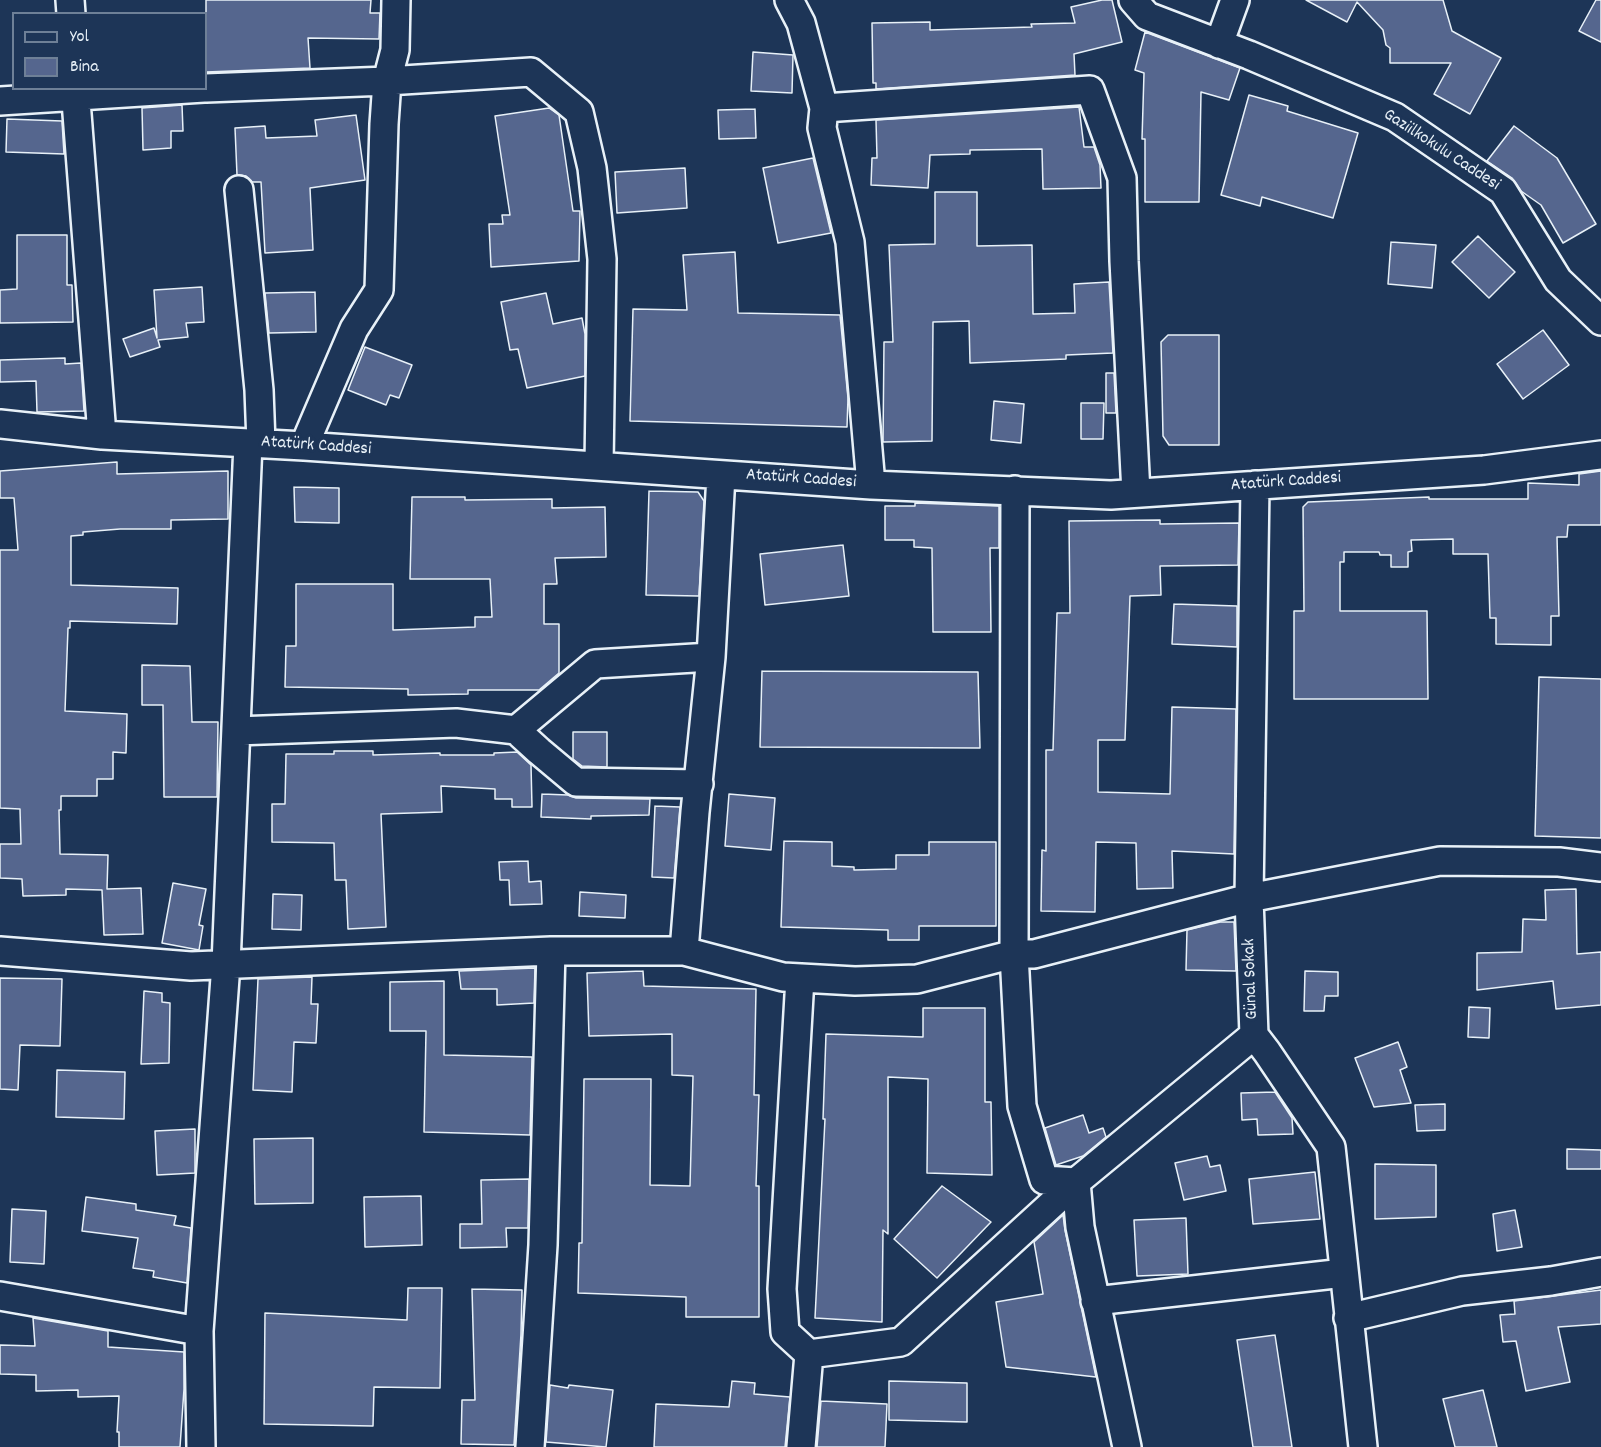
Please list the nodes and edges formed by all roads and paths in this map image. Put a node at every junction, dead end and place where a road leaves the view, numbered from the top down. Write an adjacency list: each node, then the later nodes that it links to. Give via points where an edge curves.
1 (396, 0): 6 (street, via 395,50)
2 (789, 0): 11 (street, via 801,23)
3 (1133, 0): 5 (street, Gaziilkokulu Caddesi, via 1147,16)
4 (1235, 0): 5 (street)
5 (1219, 44): 13 (street, Gaziilkokulu Caddesi, via 1395,117 1503,191 1558,280)
6 (387, 81): 7 (street); 17 (street, via 379,290 354,328); 19 (street, via 531,72 579,112 592,168 602,258)
7 (207, 88)
8 (140, 90): 9 (street)
9 (75, 92): 10 (street); 15 (street)
10 (0, 101)
11 (824, 108): 21 (street, via 822,129 850,242); 24 (street, via 1090,90 1122,178)
12 (239, 190): 16 (street, via 259,390)
13 (1601, 321)
14 (0, 424): 15 (street, Atatürk Caddesi)
15 (102, 435): 16 (street, Atatürk Caddesi)
16 (254, 443): 17 (street, Atatürk Caddesi); 27 (street)
17 (304, 446): 19 (street, Atatürk Caddesi)
18 (1601, 455): 22 (street, Atatürk Caddesi, via 1484,470)
19 (599, 466): 20 (street, Atatürk Caddesi)
20 (721, 475): 21 (street, Atatürk Caddesi); 25 (street)
21 (871, 485): 23 (street, Atatürk Caddesi)
22 (1255, 485): 24 (street, Atatürk Caddesi); 30 (street, Günal Sokak)
23 (1015, 490): 24 (street, Atatürk Caddesi); 34 (street)
24 (1136, 493)
25 (711, 657): 26 (street, via 595,664); 28 (street)
26 (516, 730): 27 (street, via 456,723); 28 (street, via 576,782)
27 (236, 731): 35 (street)
28 (699, 784): 33 (street)
29 (1601, 867): 30 (street, via 1559,862 1440,861)
30 (1249, 898): 34 (street, via 1034,954); 37 (street, Günal Sokak)
31 (0, 951): 35 (street, via 191,966)
32 (551, 951): 33 (street); 35 (street); 47 (street, via 543,1245)
33 (684, 951): 36 (street)
34 (1014, 954): 36 (street, via 917,979); 38 (street, via 1022,1106 1044,1180)
35 (226, 964): 44 (street)
36 (800, 978): 45 (street, via 782,1289 785,1332)
37 (1254, 1035): 38 (street); 40 (street, Günal Sokak, via 1331,1148)
38 (1076, 1182): 42 (street, via 1080,1227); 45 (street, via 901,1342)
39 (1601, 1272): 43 (street, via 1462,1291)
40 (1344, 1273): 42 (street); 43 (street, Günal Sokak)
41 (0, 1296): 44 (street)
42 (1095, 1301): 49 (street)
43 (1348, 1318): 50 (street, Günal Sokak)
44 (199, 1331): 46 (street)
45 (808, 1354): 48 (street)
46 (201, 1447)
47 (530, 1447)
48 (801, 1447)
49 (1127, 1447)
50 (1363, 1447)

